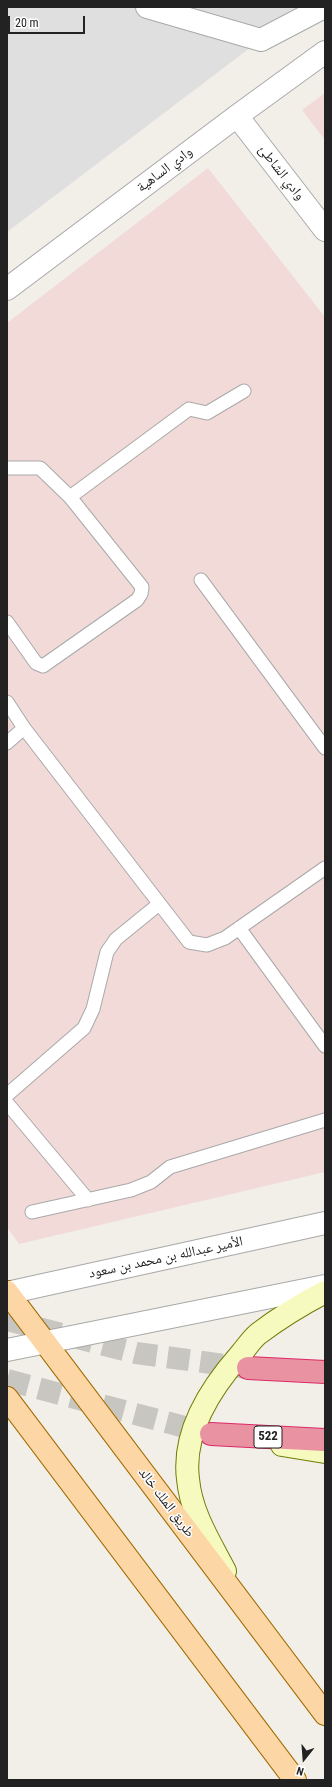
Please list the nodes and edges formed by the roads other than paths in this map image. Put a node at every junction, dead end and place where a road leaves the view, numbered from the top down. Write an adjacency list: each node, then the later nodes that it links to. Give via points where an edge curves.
1 (147, 7): 2 (street, via 260,40)
2 (324, 7)
3 (325, 52): 4 (street, وادي الساهية)
4 (237, 116): 5 (street, وادي الشاطئ); 6 (street, وادي الساهية)
5 (325, 230)
6 (7, 289)
7 (244, 391): 9 (lane, via 207,413 189,409)
8 (7, 468): 9 (lane, via 40,468)
9 (70, 497): 11 (lane, via 142,587 141,594 137,600 43,666 36,663)
10 (201, 580): 15 (lane)
11 (7, 622)
12 (7, 702): 13 (lane)
13 (24, 728): 14 (lane); 17 (lane)
14 (7, 743)
15 (325, 748)
16 (325, 868): 18 (lane)
17 (159, 904): 18 (lane, via 188,942 207,945 225,938); 20 (lane, via 116,939 107,952 93,1009 84,1028)
18 (239, 928): 19 (lane)
19 (325, 1046)
20 (7, 1095)
21 (7, 1103): 23 (lane)
22 (325, 1120): 23 (lane, via 170,1167 151,1182 131,1190)
23 (88, 1200): 24 (lane)
24 (32, 1212)
25 (325, 1223): 28 (street, الأمير عبدالله بن محمد بن سعود)
26 (325, 1286): 29 (street)
27 (325, 1292): 38 (street, via 257,1335 220,1378 205,1403 188,1446 188,1479 195,1513)
28 (7, 1293): 29 (main road, طريق الملك خالد)
29 (45, 1342): 30 (street); 38 (main road, طريق الملك خالد)
30 (7, 1350)
31 (325, 1362): 32 (street)
32 (248, 1368): 33 (highway)
33 (325, 1372)
34 (7, 1398): 40 (main road)
35 (212, 1434): 36 (highway, 522); 37 (street)
36 (325, 1440)
37 (325, 1452)
38 (240, 1601): 39 (main road, طريق الملك خالد)
39 (325, 1714)
40 (295, 1780)

